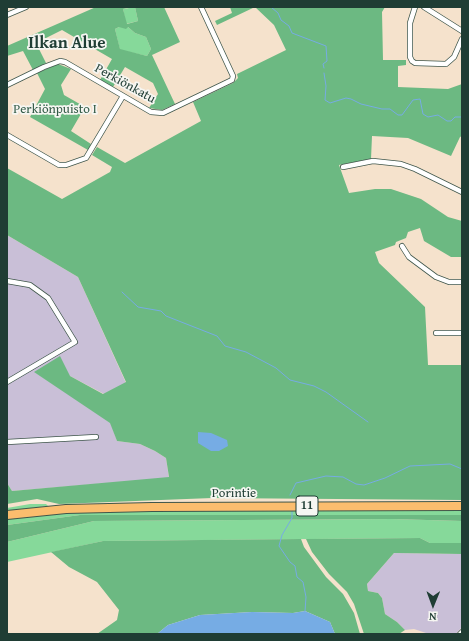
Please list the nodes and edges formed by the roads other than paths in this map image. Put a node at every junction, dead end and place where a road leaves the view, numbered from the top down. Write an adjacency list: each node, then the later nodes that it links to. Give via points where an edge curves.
1 (26, 7): 5 (street)
2 (200, 7): 10 (street, Perkiönkatu, via 233,78 228,84 163,113 151,112)
3 (415, 7): 8 (street, via 410,23 412,61 446,64 454,57)
4 (424, 7): 7 (street)
5 (15, 9): 6 (street)
6 (7, 15)
7 (462, 31)
8 (462, 39)
9 (7, 85): 10 (street, Perkiönkatu, via 60,61)
10 (123, 96): 11 (street, via 86,158 66,165 59,165)
11 (7, 135)
12 (343, 167): 13 (street, via 373,161 401,164)
13 (462, 192)
14 (402, 246): 16 (street, via 409,257 436,277 449,282)
15 (7, 281): 19 (street, via 30,285 48,298 75,342)
16 (462, 282)
17 (436, 333): 18 (street)
18 (462, 333)
19 (7, 382)
20 (96, 437): 21 (street)
21 (7, 442)
22 (462, 506): 23 (highway, Porintie / 11, via 137,507 66,509)
23 (7, 516)

